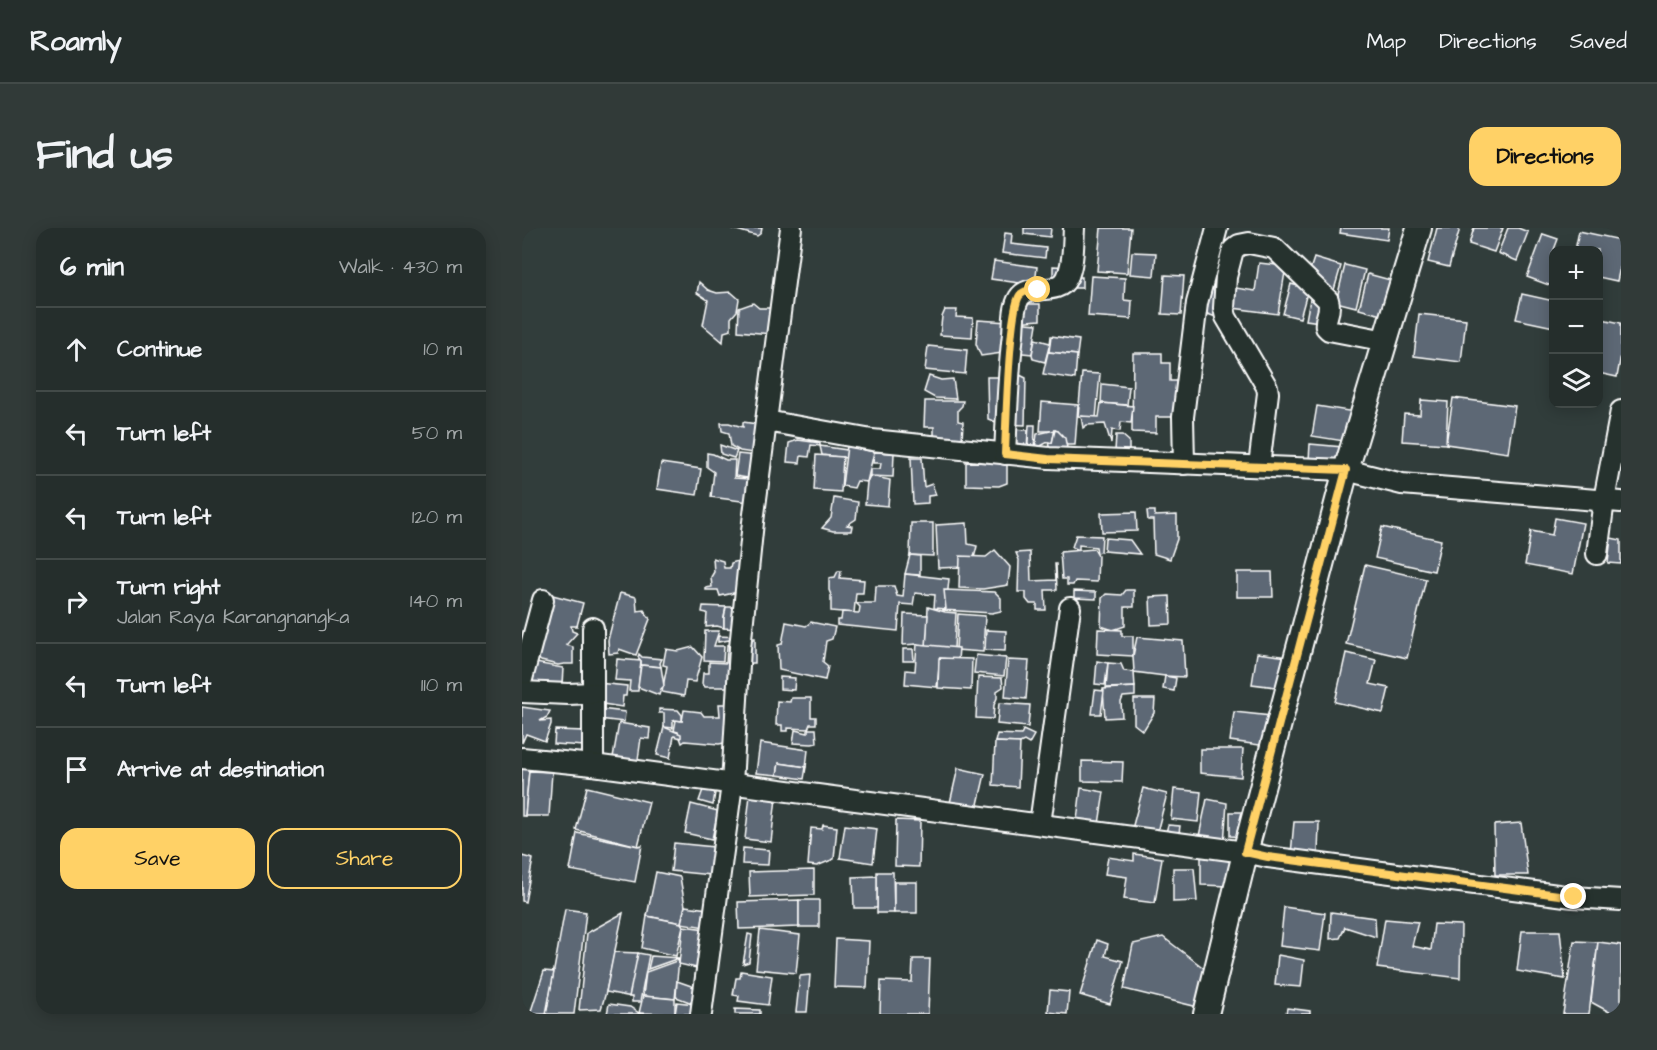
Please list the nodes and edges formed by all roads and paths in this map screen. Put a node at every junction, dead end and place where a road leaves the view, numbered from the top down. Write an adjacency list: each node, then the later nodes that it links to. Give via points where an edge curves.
1 (791, 228): 7 (street)
2 (1074, 228): 8 (street, via 1066,281 1057,288 1026,291 1016,305)
3 (1217, 228): 9 (street, via 1197,303 1183,417)
4 (1419, 228): 5 (street)
5 (1386, 341): 10 (street, via 1329,330 1325,323 1330,309 1328,300 1274,248 1249,243 1233,250 1224,309 1268,393); 11 (street)
6 (1621, 411): 12 (street)
7 (766, 421): 8 (street, via 872,440); 22 (street, via 740,648)
8 (1005, 454): 9 (street)
9 (1184, 464): 10 (street)
10 (1259, 466): 11 (street)
11 (1346, 470): 12 (street, via 1402,484); 24 (street)
12 (1612, 501): 13 (street)
13 (1598, 554)
14 (543, 600): 17 (street)
15 (1070, 608): 23 (street)
16 (593, 628): 19 (street)
17 (522, 679)
18 (522, 692): 19 (street)
19 (593, 693): 21 (street)
20 (522, 758): 21 (street)
21 (593, 765): 22 (street)
22 (732, 784): 23 (street); 26 (street)
23 (1040, 824): 24 (street)
24 (1245, 852): 25 (street); 27 (street)
25 (1621, 900)
26 (701, 1014)
27 (1206, 1014)

